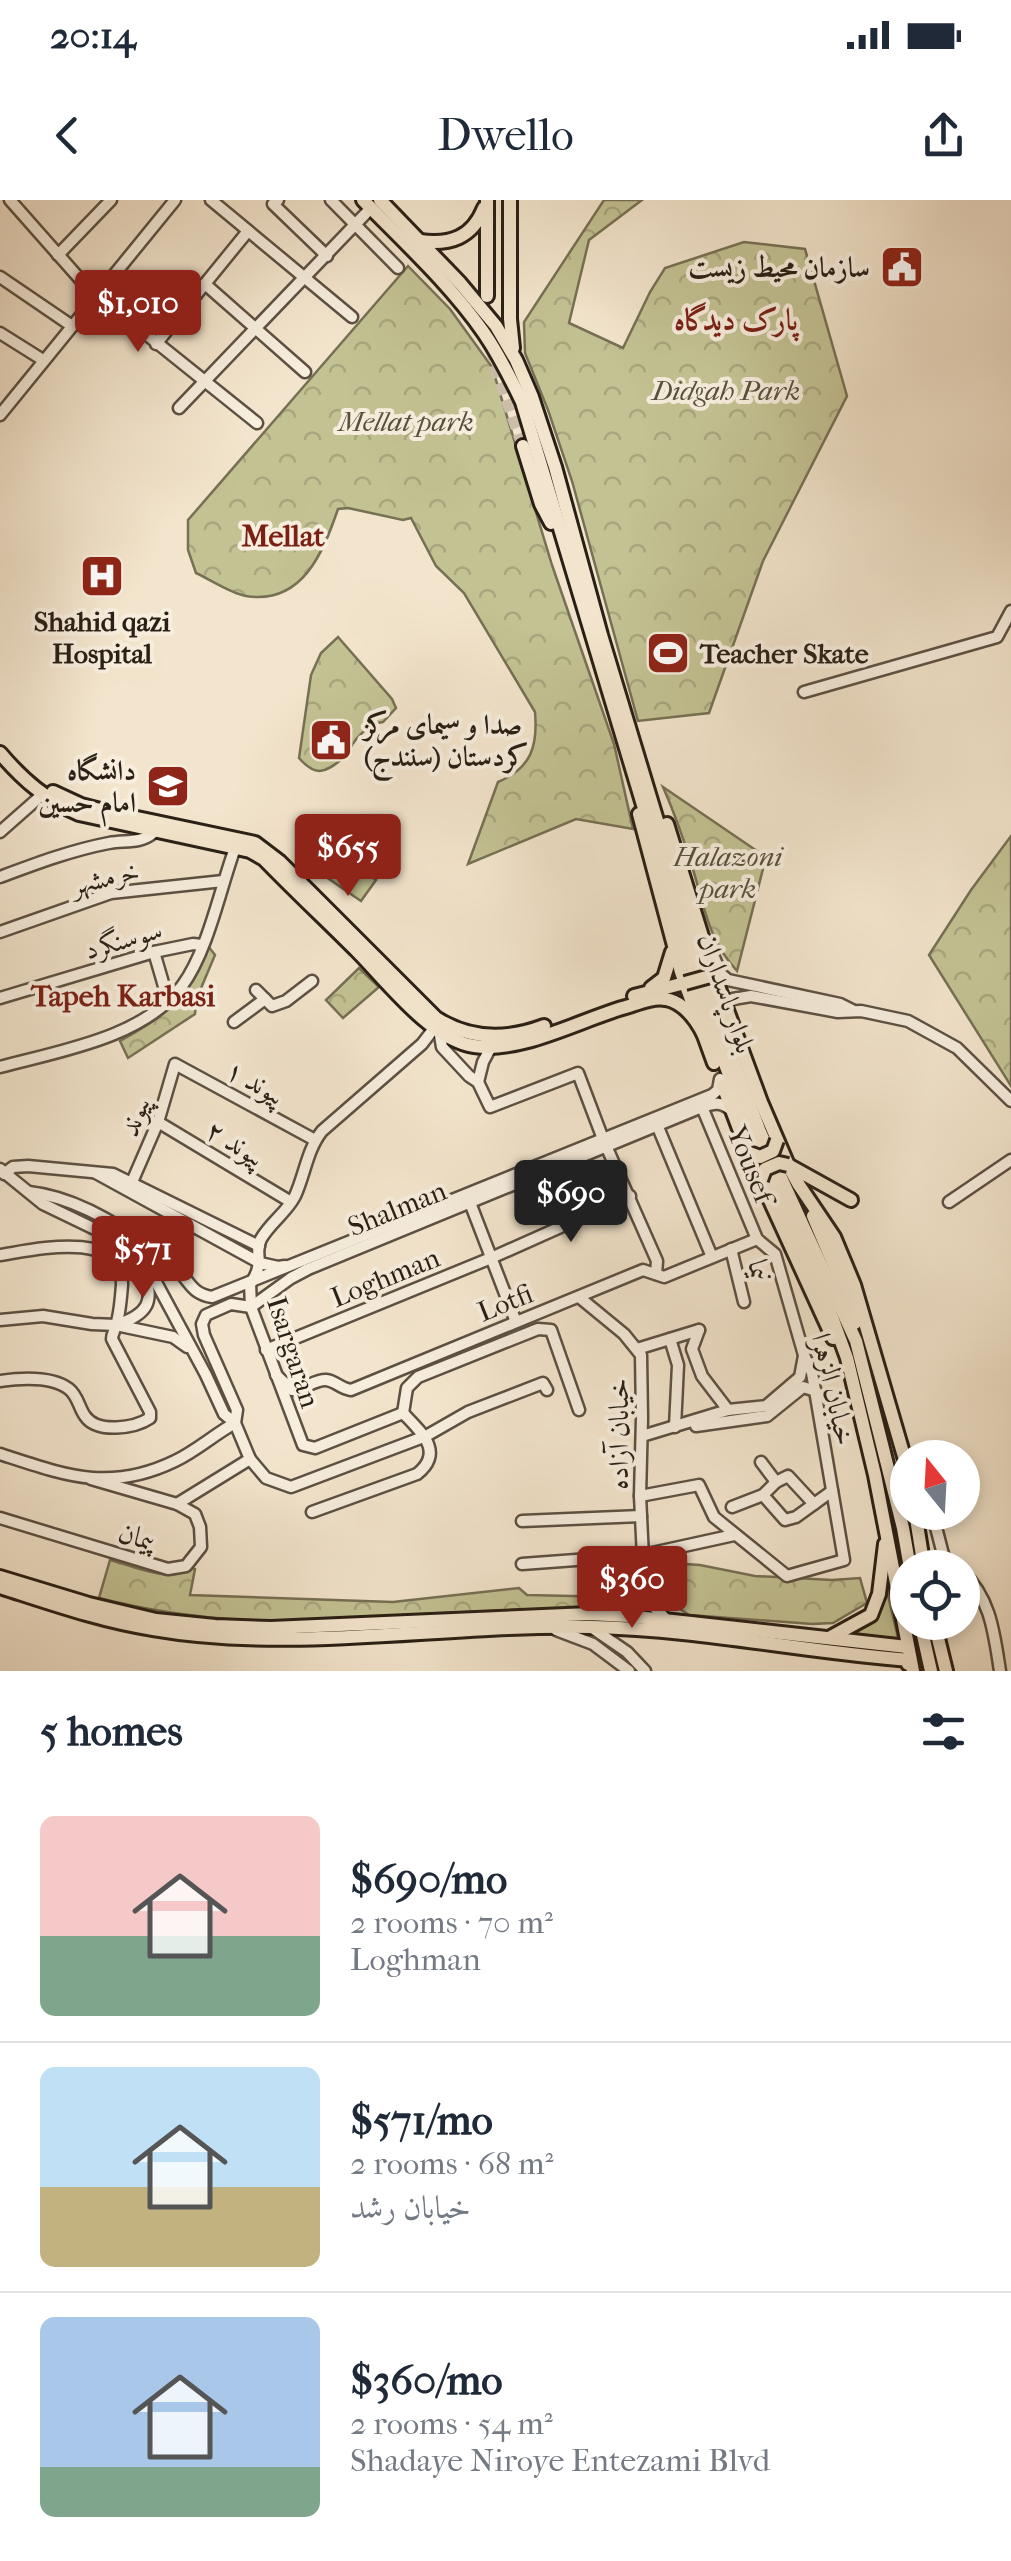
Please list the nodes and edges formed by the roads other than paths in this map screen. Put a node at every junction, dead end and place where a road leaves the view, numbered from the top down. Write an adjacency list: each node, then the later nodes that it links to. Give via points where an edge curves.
1 (10, 200): 13 (street)
2 (111, 200): 13 (street)
3 (175, 200): 19 (street)
4 (211, 200): 11 (street)
5 (278, 200): 14 (street, via 273,204)
6 (331, 200): 10 (street)
7 (510, 200): 27 (main road, via 510,339)
8 (486, 201): 12 (main road, via 479,220 461,237); 20 (main road)
9 (372, 203): 10 (street); 12 (main road, بلوار پاسداران); 36 (main road, بلوار پاسداران, via 452,293 508,372)
10 (355, 227): 14 (street); 15 (street)
11 (248, 230): 17 (street); 18 (street)
12 (420, 241): 27 (main road, بلوار پاسداران, via 488,316)
13 (58, 255): 19 (street)
14 (327, 256): 17 (street)
15 (398, 268)
16 (0, 277): 22 (street)
17 (306, 277): 21 (street); 23 (street)
18 (204, 284): 23 (street); 25 (street)
19 (99, 296): 22 (street); 25 (street)
20 (486, 296)
21 (352, 317)
22 (72, 326): 26 (street)
23 (256, 329): 28 (street); 29 (street)
24 (0, 333): 26 (street)
25 (156, 344): 29 (street)
26 (43, 360): 31 (street)
27 (516, 360): 40 (main road, بلوار پاسداران, via 549,448)
28 (306, 372)
29 (204, 382): 32 (street); 34 (street)
30 (0, 390): 31 (street)
31 (14, 398): 33 (street)
32 (178, 408)
33 (0, 416)
34 (257, 424)
35 (523, 446): 36 (main road)
36 (567, 556): 40 (main road, بلوار پاسداران)
37 (1011, 610): 38 (street, via 996,637)
38 (804, 692)
39 (0, 742): 65 (main road, via 23,770 65,799 267,850 447,1025 472,1035)
40 (632, 751): 51 (main road, via 668,828); 53 (main road, via 643,836); 114 (main road, بلوار پاسداران, via 732,1061); 121 (main road, بلوار پاسداران, via 704,1008 752,1136 836,1324)
41 (0, 753): 42 (main road)
42 (12, 766): 43 (street); 44 (main road)
43 (0, 776)
44 (43, 794): 45 (street); 46 (main road, via 79,814)
45 (0, 832)
46 (154, 832): 47 (main road); 48 (street)
47 (235, 848): 49 (street); 64 (main road, via 264,859)
48 (0, 877)
49 (223, 881): 50 (street, خرمشهر, via 112,894); 52 (street)
50 (0, 932)
51 (701, 933): 55 (main road); 59 (street, via 728,980)
52 (202, 944): 54 (street, سوسنگرد); 61 (street, via 189,976)
53 (674, 944): 57 (main road); 58 (main road, via 664,978)
54 (154, 952): 60 (street, سوسنگرد); 61 (street)
55 (714, 975): 57 (main road, bridge); 62 (main road)
56 (312, 981): 63 (street, via 280,1005 261,995)
57 (685, 982): 58 (main road); 66 (main road)
58 (640, 994): 65 (main road)
59 (784, 997): 62 (street, via 751,996); 72 (street, via 908,1021 957,1048)
60 (0, 998)
61 (168, 1000): 69 (street, via 142,1022)
62 (724, 1006): 79 (main road)
63 (234, 1022)
64 (437, 1029): 67 (main road, via 462,1043); 71 (street, via 442,1047); 78 (street)
65 (539, 1032): 66 (main road, via 664,999 689,1012); 67 (main road, via 522,1043)
66 (704, 1035): 70 (main road)
67 (491, 1047): 71 (street)
68 (175, 1064): 76 (street, پیوند); 78 (street, پیوند ۱)
69 (0, 1067)
70 (720, 1079): 74 (main road); 77 (street, Shalman, via 712,1095)
71 (478, 1082): 80 (street, via 490,1107 578,1073)
72 (1006, 1098): 75 (street)
73 (702, 1107): 74 (street, via 716,1102); 77 (street, Shalman); 96 (street, Yousef)
74 (732, 1111): 81 (main road)
75 (1011, 1111)
76 (158, 1122): 87 (street, پیوند); 93 (street, پیوند ۲)
77 (656, 1122): 80 (street, Shalman); 101 (street)
78 (315, 1140): 93 (street)
79 (777, 1140): 81 (main road, bridge, via 773,1151); 83 (main road)
80 (605, 1143): 90 (street); 91 (street, Shalman)
81 (749, 1153): 86 (main road)
82 (1011, 1160): 94 (street)
83 (788, 1165): 86 (main road, bridge, via 765,1169); 88 (main road); 92 (main road)
84 (93, 1171): 85 (street, via 28,1166); 87 (street); 103 (street)
85 (2, 1172): 89 (street)
86 (761, 1180): 121 (main road)
87 (132, 1182): 97 (street)
88 (799, 1185): 114 (main road, via 827,1244); 131 (main road, via 850,1273)
89 (29, 1192): 102 (street, via 101,1232); 106 (street, Shalman, via 76,1205 133,1236 200,1296)
90 (630, 1196): 100 (street, Loghman); 105 (street, via 657,1261)
91 (471, 1197): 95 (street, Shalman); 100 (street)
92 (851, 1200)
93 (291, 1202): 97 (street)
94 (949, 1202)
95 (387, 1232): 104 (street, Shalman); 109 (street, Shalman, via 291,1278)
96 (757, 1239): 98 (street, Lotfi); 118 (street, خیابان الزهرا, via 774,1254)
97 (259, 1246): 103 (street)
98 (731, 1249): 101 (street, Lotfi); 108 (street, نیما)
99 (0, 1255): 112 (street, via 53,1246 106,1254 122,1283)
100 (494, 1257): 111 (street); 116 (street, Loghman)
101 (712, 1257): 105 (street, Lotfi, via 664,1277)
102 (140, 1263): 112 (street, via 149,1300 134,1318); 115 (street)
103 (260, 1263): 104 (street); 106 (street)
104 (291, 1265): 106 (street, Shalman)
105 (656, 1274): 107 (street, Lotfi, via 643,1270)
106 (250, 1284): 109 (street, Isargaran)
107 (579, 1296): 111 (street, Lotfi); 117 (street, خیابان آزاده)
108 (744, 1302)
109 (251, 1308): 116 (street, Isargaran); 127 (street, via 232,1304 206,1315 202,1324 237,1410)
110 (0, 1320): 112 (street, via 43,1316)
111 (518, 1321): 119 (street, Lotfi, via 351,1390 320,1380 292,1390)
112 (116, 1324): 115 (street, via 173,1337); 120 (street, via 112,1339 150,1412 148,1420 104,1427 86,1419 74,1395 58,1383)
113 (670, 1339): 117 (street); 125 (street, via 698,1330 692,1349 702,1376); 128 (street, via 678,1365)
114 (856, 1340): 149 (main road, بلوار پاسداران)
115 (191, 1350): 127 (street)
116 (266, 1350): 119 (street, Isargaran)
117 (636, 1350): 130 (street, خیابان آزاده)
118 (804, 1356): 123 (street, خیابان الزهرا); 125 (street, via 800,1377 766,1406)
119 (276, 1375): 126 (street, Isargaran, via 302,1445 315,1448)
120 (0, 1381)
121 (854, 1385): 147 (main road, بلوار پاسداران)
122 (546, 1390): 129 (street, via 543,1383)
123 (816, 1390): 128 (street, via 803,1387 767,1416); 137 (street, خیابان الزهرا)
124 (580, 1410): 126 (street, via 551,1330 538,1329 418,1377 407,1388)
125 (728, 1410): 128 (street)
126 (403, 1413): 129 (street)
127 (235, 1423): 133 (street); 135 (street, via 142,1475)
128 (675, 1427): 130 (street)
129 (426, 1436): 133 (street, via 291,1487 266,1478); 143 (street, via 431,1457 417,1474)
130 (642, 1436): 139 (street, خیابان آزاده)
131 (901, 1440)
132 (0, 1454): 135 (street)
133 (250, 1459): 140 (street)
134 (761, 1462): 136 (street)
135 (91, 1480): 140 (street)
136 (776, 1482): 138 (street); 141 (street, via 788,1476)
137 (832, 1492): 141 (street); 148 (street, خیابان الزهرا, via 844,1560 787,1576)
138 (763, 1495): 141 (street, via 784,1520); 142 (street)
139 (640, 1496): 144 (street, خیابان آزاده); 148 (street, via 699,1485 714,1517)
140 (177, 1504): 145 (street, پیمان, via 195,1514 201,1547 186,1566 168,1569)
141 (814, 1504)
142 (732, 1507)
143 (312, 1512)
144 (641, 1516): 146 (street); 150 (street, خیابان آزاده)
145 (0, 1518)
146 (522, 1521)
147 (887, 1532): 161 (main road, via 871,1615); 167 (main road, بلوار پاسداران)
148 (734, 1535): 150 (street)
149 (907, 1550)
150 (643, 1554): 151 (street); 155 (street, خیابان آزاده)
151 (522, 1564)
152 (0, 1576): 160 (main road, via 156,1620)
153 (0, 1586): 160 (main road, via 154,1630 270,1638)
154 (980, 1594): 172 (street, via 991,1614)
155 (645, 1598): 156 (street); 157 (street)
156 (628, 1616): 157 (main road); 160 (main road)
157 (667, 1620): 161 (main road)
158 (551, 1627): 159 (main road); 160 (main road); 165 (street)
159 (594, 1629): 165 (street); 166 (main road, via 662,1629); 170 (street)
160 (362, 1630)
161 (827, 1640): 166 (main road)
162 (924, 1640): 168 (main road)
163 (938, 1640): 168 (main road)
164 (938, 1640): 171 (main road)
165 (591, 1644): 169 (street)
166 (879, 1658): 167 (main road)
167 (909, 1662)
168 (931, 1670)
169 (629, 1671)
170 (645, 1671)
171 (946, 1671)
172 (1000, 1671)

